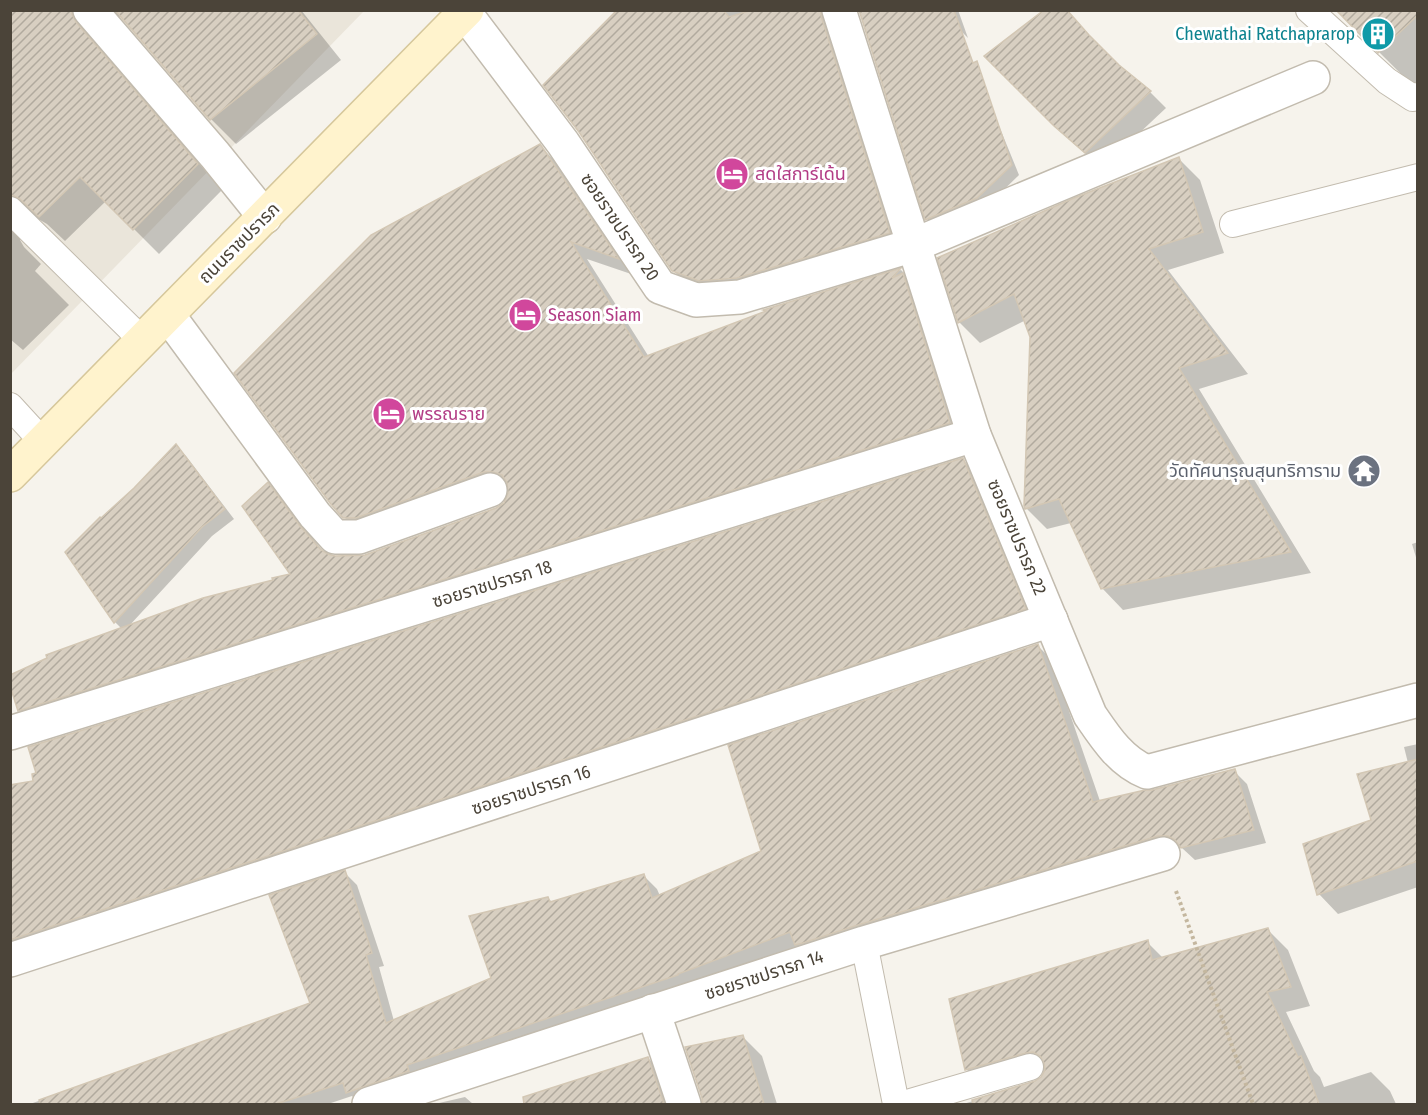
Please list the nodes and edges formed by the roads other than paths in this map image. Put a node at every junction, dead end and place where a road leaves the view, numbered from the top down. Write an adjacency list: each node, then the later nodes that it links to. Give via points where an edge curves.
1 (90, 10): 9 (street)
2 (1309, 10): 6 (lane, via 1387,81 1413,98)
3 (841, 11): 11 (street, ซอยราชปรารภ 22)
4 (466, 12): 9 (main road, ถนนราชปรารภ); 11 (street, ซอยราชปรารภ 20, via 563,142 660,286 696,300 740,297)
5 (1313, 78): 11 (street, ซอยราชปรารภ 20)
6 (1418, 96)
7 (1418, 177): 10 (lane)
8 (10, 210): 13 (lane)
9 (265, 217): 12 (main road, ถนนราชปรารภ)
10 (1233, 224)
11 (914, 245): 15 (street, ซอยราชปรารภ 22)
12 (168, 315): 13 (main road, ถนนราชปรารภ); 18 (street, via 335,537 359,537)
13 (143, 341): 16 (main road, ถนนราชปรารภ)
14 (10, 406): 16 (lane)
15 (974, 435): 19 (street, ซอยราชปรารภ 22); 21 (street, ซอยราชปรารภ 18)
16 (43, 442): 17 (main road, ถนนราชปรารภ)
17 (10, 475)
18 (490, 490)
19 (1052, 620): 20 (street, ซอยราชปรารภ 22, via 1090,715 1125,759 1147,772); 24 (street, ซอยราชปรารภ 16)
20 (1418, 700)
21 (10, 732)
22 (1163, 854): 23 (street, ซอยราชปรารภ 14)
23 (864, 943): 25 (street, ซอยราชปรารภ 14); 29 (lane)
24 (10, 960)
25 (654, 1011): 27 (street, ซอยราชปรารภ 14); 28 (street)
26 (1030, 1067): 30 (lane)
27 (369, 1104)
28 (684, 1104)
29 (896, 1104)
30 (904, 1104)

